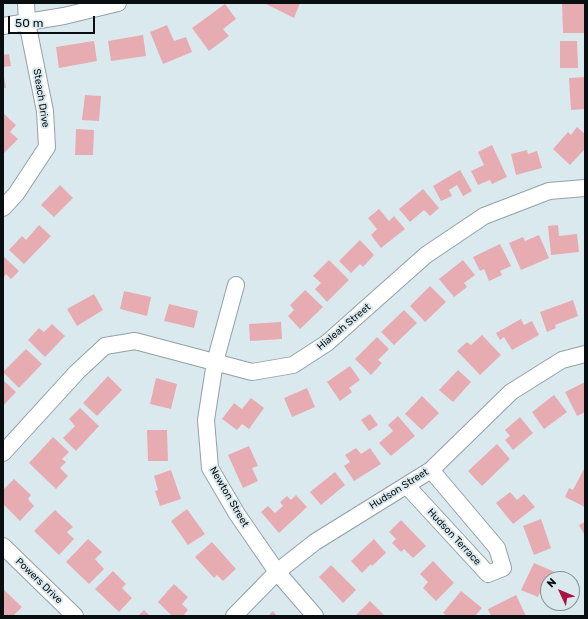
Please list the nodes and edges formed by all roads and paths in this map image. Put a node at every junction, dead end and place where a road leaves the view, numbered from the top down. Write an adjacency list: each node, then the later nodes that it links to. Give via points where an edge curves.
1 (26, 3): 4 (street, Steach Drive)
2 (118, 3): 3 (street)
3 (63, 9): 4 (street)
4 (27, 22): 5 (street); 7 (street, Steach Drive, via 45,111 47,147 16,194)
5 (3, 26)
6 (585, 188): 10 (street, Hialeah Street, via 549,191 484,216 426,255 327,343 293,365 252,372)
7 (3, 208)
8 (236, 285): 10 (street, Newton Street)
9 (585, 354): 12 (street, Hudson Street, via 562,360 510,392)
10 (215, 362): 11 (street, Hialeah Street, via 135,341 105,346 77,372); 15 (street, Newton Street, via 206,420 210,468 237,514)
11 (3, 453)
12 (431, 470): 13 (street, Hudson Street); 13 (street, Hudson Terrace, via 497,548 503,568 488,574)
13 (407, 486): 15 (street, Hudson Street, via 315,542)
14 (3, 546): 16 (street, Powers Drive)
15 (277, 572): 17 (street, Hudson Street); 18 (street, Newton Street)
16 (75, 616)
17 (234, 616)
18 (315, 616)

